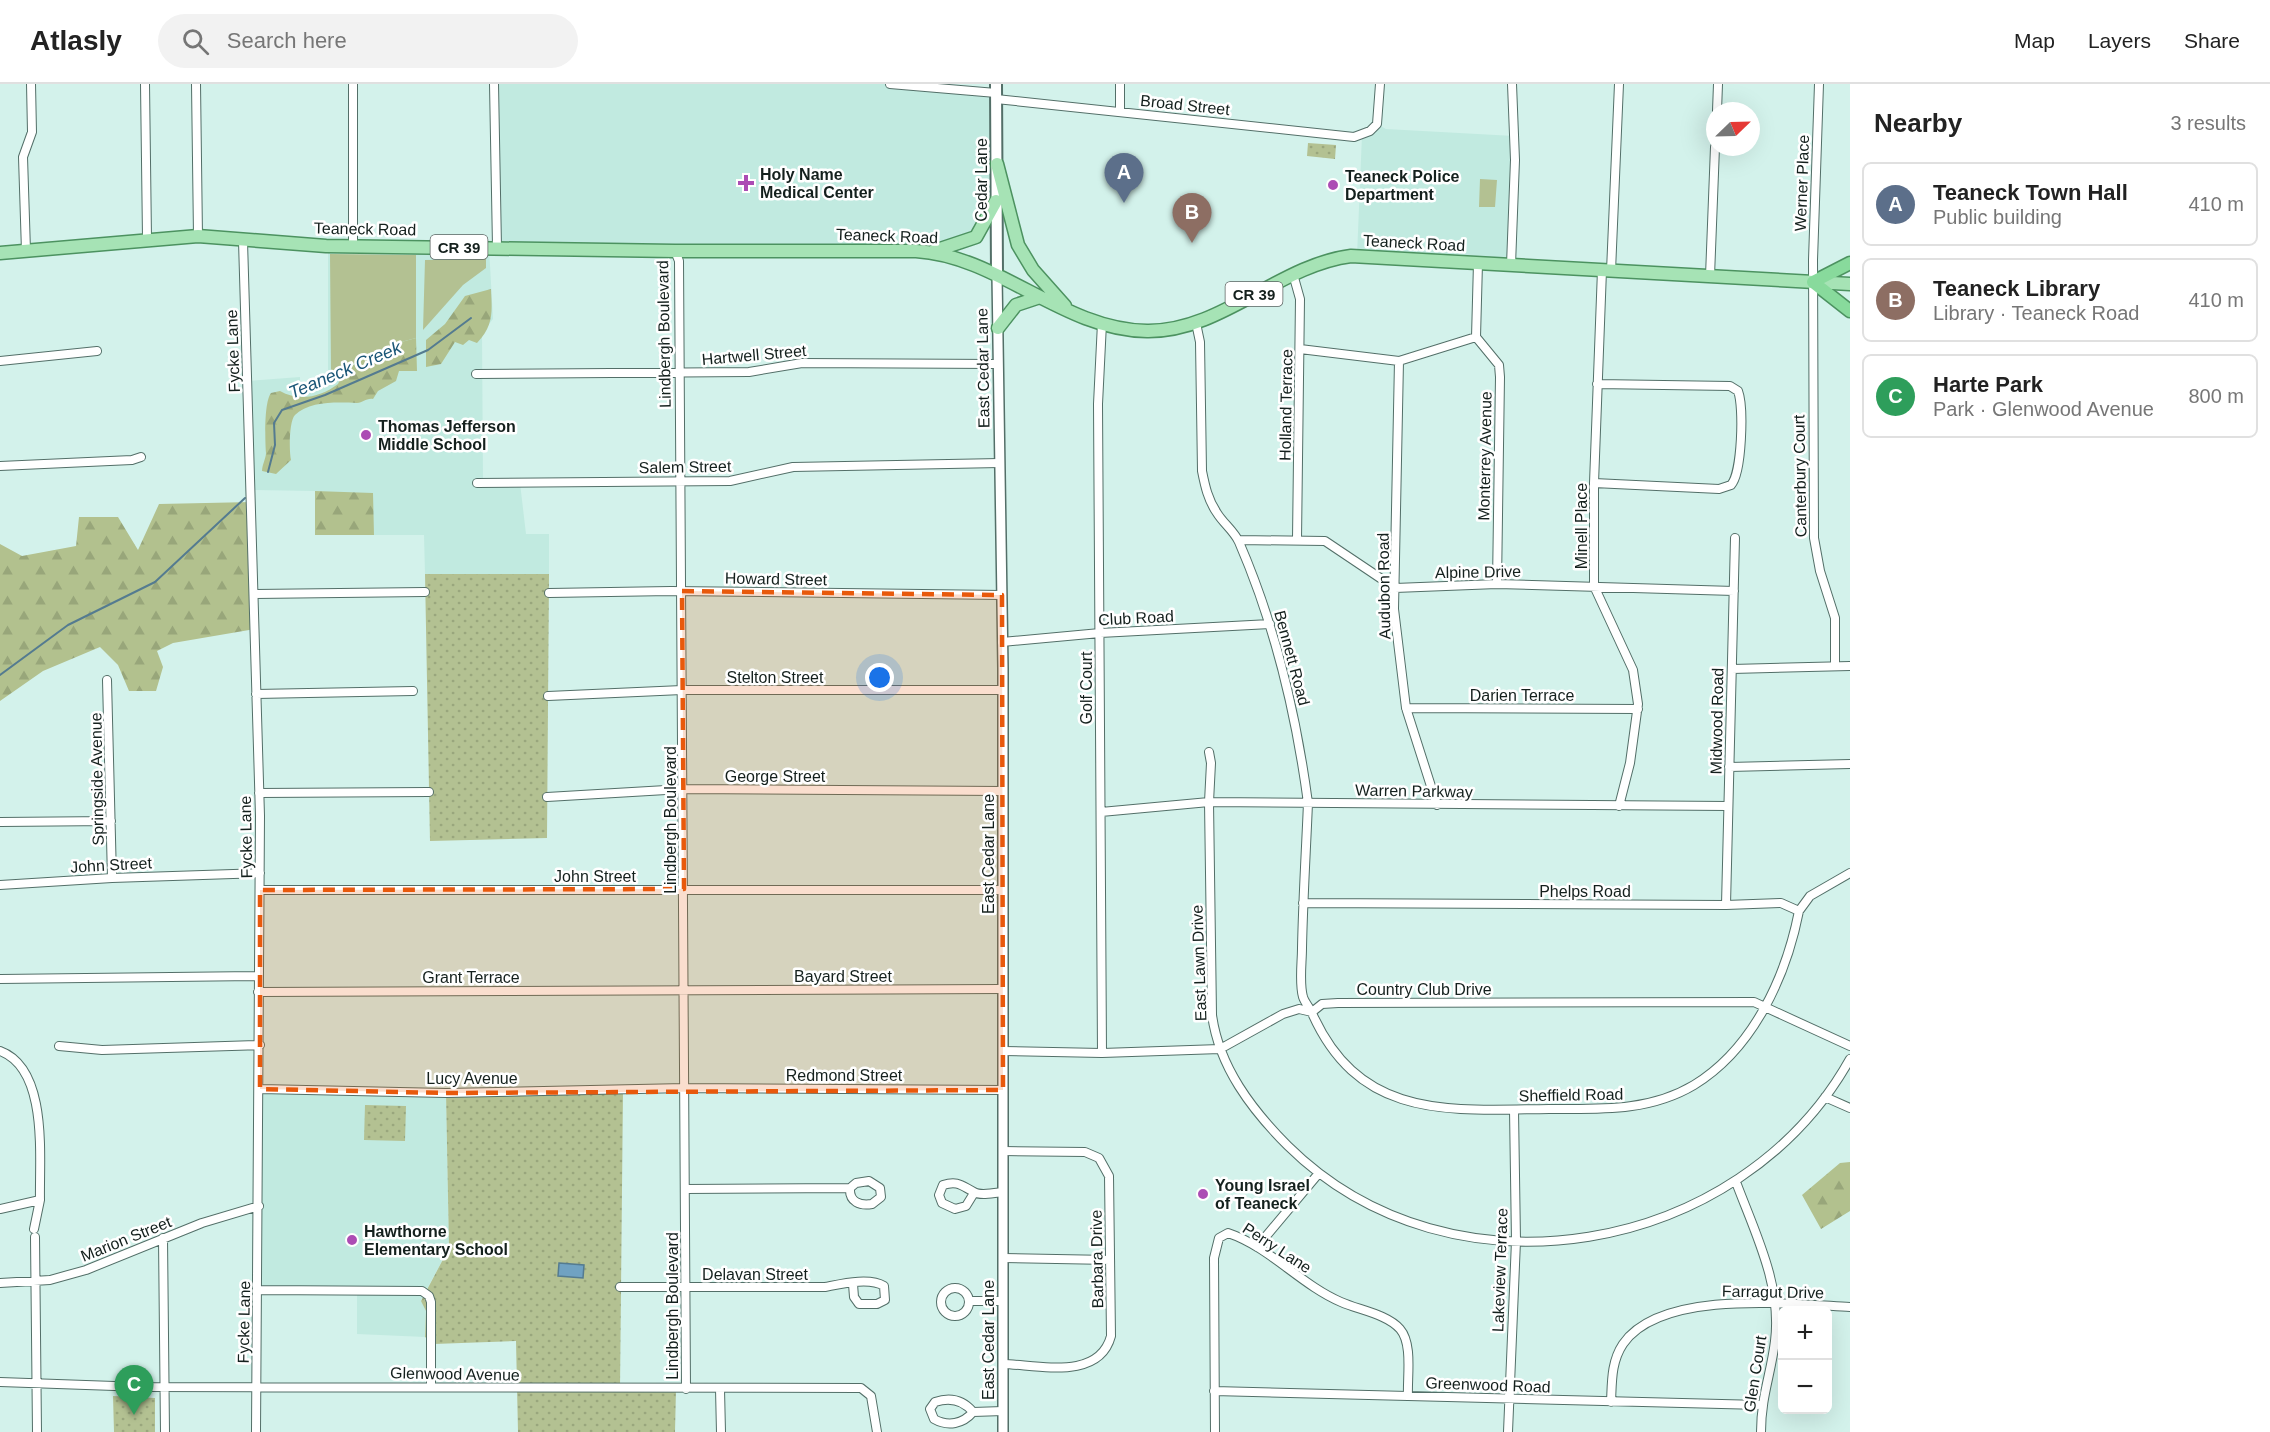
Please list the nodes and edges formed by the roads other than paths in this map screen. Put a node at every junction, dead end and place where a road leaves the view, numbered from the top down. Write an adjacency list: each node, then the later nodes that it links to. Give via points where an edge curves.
1 (31, 84): 24 (street, via 32,132 23,157)
2 (145, 84): 20 (street)
3 (196, 84): 19 (street)
4 (353, 84): 22 (street)
5 (494, 84): 23 (street)
6 (890, 84): 13 (street, Broad Street)
7 (1120, 84): 15 (street)
8 (1380, 84): 15 (street, Broad Street, via 1379,118 1362,135)
9 (1512, 84): 30 (street, via 1515,160)
10 (1619, 84): 31 (street, Minell Place)
11 (1718, 84): 14 (street)
12 (1819, 84): 35 (street, Werner Place)
13 (996, 92): 15 (street, Broad Street); 17 (main road, Cedar Lane)
14 (1717, 102)
15 (1120, 112)
16 (1715, 156): 34 (street)
17 (996, 164): 18 (main road, Cedar Lane); 38 (main road, via 1018,246 1033,270)
18 (996, 201): 26 (main road, via 976,237); 33 (main road, Cedar Lane)
19 (198, 236): 20 (main road, Teaneck Road / CR 39); 21 (main road, Teaneck Road / CR 39)
20 (147, 238): 24 (main road, Teaneck Road / CR 39)
21 (243, 241): 22 (main road, Teaneck Road / CR 39); 68 (street, Fycke Lane)
22 (353, 246): 23 (main road, Teaneck Road / CR 39)
23 (497, 247): 25 (main road, Teaneck Road / CR 39)
24 (26, 251): 27 (main road, Teaneck Road / CR 39)
25 (675, 251): 26 (main road, Teaneck Road / CR 39); 49 (street, Lindbergh Boulevard, via 679,261)
26 (931, 252): 33 (main road, Teaneck Road / CR 39)
27 (0, 253)
28 (1478, 263): 30 (main road, Teaneck Road / CR 39); 32 (main road, Teaneck Road / CR 39, via 1352,256 1325,260); 43 (street)
29 (1850, 263): 35 (highway)
30 (1511, 265): 31 (main road, Teaneck Road / CR 39)
31 (1606, 271): 34 (main road, Teaneck Road / CR 39); 51 (street, Minell Place)
32 (1293, 274): 41 (main road, Teaneck Road / CR 39); 44 (street, Holland Terrace, via 1300,290)
33 (997, 275): 37 (main road, Teaneck Road / CR 39); 42 (street, East Cedar Lane)
34 (1710, 276): 35 (main road, Teaneck Road / CR 39)
35 (1813, 282): 36 (main road, Teaneck Road / CR 39); 39 (highway); 73 (street, Canterbury Court, via 1814,538 1835,618)
36 (1850, 284)
37 (1040, 297): 38 (main road, Teaneck Road / CR 39); 42 (main road, via 1018,304)
38 (1068, 309): 40 (main road, Teaneck Road / CR 39)
39 (1850, 311)
40 (1102, 323): 41 (main road, Teaneck Road / CR 39, via 1147,331); 71 (street, Golf Court, via 1098,396)
41 (1196, 323): 60 (street, Bennett Road, via 1200,342 1202,471 1209,500)
42 (998, 328): 48 (street, East Cedar Lane)
43 (1476, 337): 46 (street); 61 (street, Monterrey Avenue, via 1499,365)
44 (1300, 349): 46 (street); 58 (street, Holland Terrace)
45 (97, 351): 47 (street)
46 (1400, 360): 63 (street, Audubon Road)
47 (0, 361)
48 (998, 364): 49 (street, Hartwell Street, via 802,363 749,372); 53 (street, East Cedar Lane)
49 (680, 373): 50 (street, Hartwell Street); 55 (street, Lindbergh Boulevard)
50 (476, 374)
51 (1597, 384): 57 (street, Minell Place); 57 (street, via 1730,386 1738,391 1742,406 1738,476 1731,486 1719,489)
52 (141, 456): 54 (street, via 132,460)
53 (1000, 463): 55 (street, Salem Street, via 793,467 730,481); 69 (street, East Cedar Lane)
54 (0, 466)
55 (680, 480): 56 (street, Salem Street); 64 (street, Lindbergh Boulevard)
56 (477, 483)
57 (1594, 483): 62 (street, Minell Place)
58 (1298, 538): 60 (street); 63 (street, via 1334,545)
59 (1735, 538): 65 (street, Midwood Road)
60 (1238, 540): 70 (street, Bennett Road)
61 (1497, 584): 62 (street, Alpine Drive); 63 (street, Alpine Drive)
62 (1594, 586): 65 (street, Alpine Drive); 83 (street, Minell Place, via 1633,670)
63 (1395, 588): 82 (street, Audubon Road)
64 (682, 591): 67 (street, Howard Street); 69 (street, Howard Street); 77 (street, Lindbergh Boulevard)
65 (1734, 591): 75 (street, Midwood Road)
66 (425, 592): 68 (street)
67 (549, 593)
68 (255, 594): 80 (street, Fycke Lane)
69 (1002, 595): 72 (street, East Cedar Lane)
70 (1270, 624): 71 (street, Club Road); 93 (street, Bennett Road, via 1289,693)
71 (1100, 633): 72 (street, Club Road); 97 (street, Golf Court)
72 (1002, 642): 78 (street, East Cedar Lane)
73 (1835, 666): 74 (street); 75 (street)
74 (1850, 666)
75 (1732, 669): 86 (street, Midwood Road)
76 (107, 680): 98 (street, Springside Avenue)
77 (682, 690): 78 (street, Stelton Street); 81 (street, Stelton Street); 87 (street, Lindbergh Boulevard)
78 (1003, 690): 88 (street, East Cedar Lane)
79 (413, 691): 80 (street)
80 (256, 694): 90 (street, Fycke Lane)
81 (548, 696)
82 (1406, 708): 83 (street, Darien Terrace); 94 (street, Audubon Road)
83 (1638, 709): 95 (street, Minell Place)
84 (1209, 752): 92 (street, East Lawn Drive)
85 (1850, 764): 86 (street)
86 (1729, 767): 96 (street, Midwood Road)
87 (683, 789): 88 (street, George Street); 91 (street, George Street); 104 (street, Lindbergh Boulevard)
88 (1003, 791): 106 (street, East Cedar Lane)
89 (429, 792): 90 (street)
90 (259, 793): 100 (street, Fycke Lane)
91 (547, 797)
92 (1209, 802): 93 (street, Warren Parkway); 97 (street, Warren Parkway); 120 (street, East Lawn Drive, via 1212,1015)
93 (1308, 802): 94 (street, Warren Parkway); 107 (street, Bennett Road)
94 (1437, 805): 95 (street, Warren Parkway)
95 (1619, 806): 96 (street, Warren Parkway)
96 (1728, 806): 108 (street, Midwood Road)
97 (1101, 812): 123 (street, Golf Court)
98 (111, 821): 99 (street); 102 (street, Springside Avenue)
99 (0, 822)
100 (260, 873): 102 (street, John Street); 105 (street, Fycke Lane)
101 (1850, 873): 109 (street, via 1810,896)
102 (112, 878): 103 (street, John Street)
103 (0, 885)
104 (684, 889): 105 (street, John Street); 106 (street, John Street); 112 (street, Lindbergh Boulevard)
105 (260, 890): 110 (street, Fycke Lane)
106 (1003, 891): 113 (street, East Cedar Lane)
107 (1303, 903): 108 (street, Phelps Road); 116 (street, Bennett Road, via 1302,984)
108 (1726, 905): 109 (street, Phelps Road, via 1781,903)
109 (1799, 911): 115 (street, Sheffield Road, via 1787,962)
110 (259, 976): 111 (street); 114 (street, Fycke Lane)
111 (0, 979)
112 (684, 989): 113 (street, Bayard Street); 114 (street, Grant Terrace); 125 (street, Lindbergh Boulevard)
113 (1003, 989): 122 (street, East Cedar Lane)
114 (258, 992): 117 (street, Fycke Lane)
115 (1765, 1006): 116 (street, Country Club Drive, via 1754,1002 1338,1003 1322,1004); 119 (street, Country Club Drive); 130 (street, Sheffield Road, via 1723,1062 1676,1094 1619,1109)
116 (1312, 1012): 120 (street, Country Club Drive, via 1299,1009 1283,1014); 130 (street, Sheffield Road, via 1324,1040 1344,1063 1394,1097 1452,1110)
117 (260, 1045): 118 (street, via 102,1050); 126 (street, Fycke Lane)
118 (59, 1046)
119 (1850, 1046)
120 (1220, 1049): 123 (street, Country Club Drive); 132 (street, East Lawn Drive, via 1261,1116)
121 (0, 1051): 138 (street, via 21,1067 36,1100)
122 (1003, 1051): 123 (street, Country Club Drive); 127 (street, East Cedar Lane)
123 (1102, 1053)
124 (1850, 1059): 128 (street, East Lawn Drive)
125 (685, 1088): 126 (street, Lucy Avenue, via 446,1093); 127 (street, Redmond Street); 135 (street, Lindbergh Boulevard)
126 (260, 1089): 139 (street, Fycke Lane)
127 (1003, 1090): 131 (street, East Cedar Lane)
128 (1825, 1097): 129 (street); 133 (street, East Lawn Drive, via 1785,1143)
129 (1850, 1108)
130 (1514, 1110): 142 (street, Lakeview Terrace)
131 (1003, 1151): 136 (street, East Cedar Lane); 145 (street, Barbara Drive, via 1085,1152 1104,1163 1109,1176)
132 (1319, 1173): 142 (street, East Lawn Drive, via 1368,1203 1421,1225); 143 (street)
133 (1736, 1182): 142 (street, East Lawn Drive, via 1672,1216 1618,1232 1569,1240); 154 (street, Glen Court, via 1766,1260)
134 (850, 1188): 135 (street)
135 (686, 1189): 150 (street, Lindbergh Boulevard)
136 (1003, 1192): 137 (street); 144 (street, East Cedar Lane)
137 (974, 1193): 137 (street, via 963,1184 953,1183 943,1185 939,1195 942,1203 955,1209 964,1208)
138 (40, 1200): 140 (street); 146 (street)
139 (259, 1206): 141 (street, Marion Street); 151 (street, Fycke Lane)
140 (0, 1209)
141 (163, 1238): 146 (street, Marion Street, via 86,1270); 159 (street)
142 (1516, 1241): 166 (street, Lakeview Terrace)
143 (1257, 1247): 164 (street, Perry Lane, via 1228,1233 1216,1244); 165 (street, Perry Lane, via 1321,1292 1399,1328 1406,1343)
144 (1003, 1258): 145 (street); 153 (street, East Cedar Lane)
145 (1110, 1260): 156 (street, Barbara Drive, via 1111,1336 1099,1359 1076,1366)
146 (35, 1281): 147 (street, Marion Street); 158 (street)
147 (0, 1282)
148 (853, 1284): 148 (street, Delavan Street, via 859,1304 885,1300 882,1285); 150 (street, Delavan Street)
149 (620, 1287): 150 (street, Delavan Street)
150 (686, 1287): 162 (street, Lindbergh Boulevard)
151 (258, 1290): 160 (street, Fycke Lane); 161 (street, via 422,1291 431,1302)
152 (970, 1301): 153 (street)
153 (1003, 1301): 156 (street, East Cedar Lane)
154 (1774, 1304): 155 (street, Farragut Drive); 167 (street, Farragut Drive, via 1742,1302 1698,1307 1641,1327 1617,1355); 168 (street, Glen Court, via 1775,1342)
155 (1850, 1308)
156 (1003, 1364): 169 (street, East Cedar Lane)
157 (0, 1382): 158 (street, Glenwood Avenue)
158 (37, 1382): 159 (street, Glenwood Avenue); 171 (street)
159 (166, 1387): 160 (street, Glenwood Avenue); 172 (street)
160 (256, 1387): 161 (street, Glenwood Avenue); 173 (street, Fycke Lane)
161 (430, 1387): 162 (street, Glenwood Avenue)
162 (686, 1389): 163 (street, Glenwood Avenue)
163 (720, 1389): 174 (street); 175 (street, Glenwood Avenue, via 861,1388 871,1396)
164 (1214, 1391): 165 (street, Greenwood Road); 177 (street, Perry Lane)
165 (1408, 1396): 166 (street, Greenwood Road)
166 (1508, 1399): 167 (street, Greenwood Road); 178 (street, Lakeview Terrace)
167 (1611, 1402): 168 (street, Greenwood Road)
168 (1761, 1405): 179 (street, Glen Court)
169 (1003, 1411): 170 (street); 176 (street, East Cedar Lane)
170 (973, 1412): 170 (street, via 963,1402 950,1400 935,1402 930,1409 934,1419 946,1423 960,1423)
171 (38, 1432)
172 (165, 1432)
173 (256, 1432)
174 (721, 1432)
175 (877, 1432)
176 (1003, 1432)
177 (1215, 1432)
178 (1508, 1432)
179 (1761, 1432)

